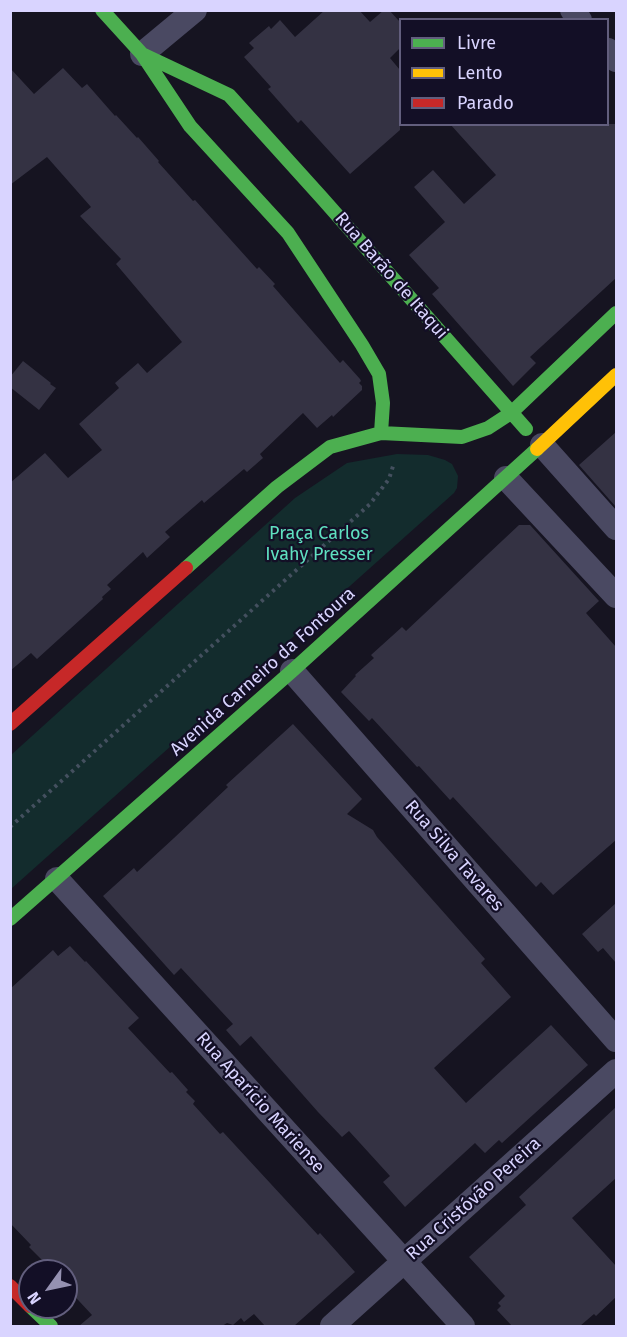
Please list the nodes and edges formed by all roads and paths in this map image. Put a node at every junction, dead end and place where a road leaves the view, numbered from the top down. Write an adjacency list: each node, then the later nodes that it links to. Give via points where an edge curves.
1 (102, 10): 3 (main road, Rua Barão de Itaqui)
2 (195, 10): 3 (street)
3 (142, 54): 5 (main road, Rua Barão de Itaqui); 8 (main road, Rua Barão de Itaqui, via 225,98 330,207)
4 (204, 114): 5 (main road)
5 (190, 126): 9 (main road, Rua Barão de Itaqui, via 288,233 362,345 378,374 383,404)
6 (616, 313): 8 (main road)
7 (616, 375): 10 (main road, Avenida Carneiro da Fontoura)
8 (511, 413): 9 (main road, via 488,428 462,437); 10 (main road, Rua Barão de Itaqui)
9 (381, 433): 16 (main road, via 330,447 277,487)
10 (542, 445): 12 (main road, Avenida Carneiro da Fontoura); 13 (street, Rua Barão de Itaqui)
11 (397, 454): 17 (path, via 389,479 370,504)
12 (506, 478): 14 (street); 15 (main road, Avenida Carneiro da Fontoura)
13 (616, 528)
14 (616, 596)
15 (292, 671): 18 (main road, Avenida Carneiro da Fontoura); 20 (street, Rua Silva Tavares)
16 (10, 724)
17 (10, 827)
18 (57, 879): 19 (main road, Avenida Carneiro da Fontoura); 22 (street, Rua Aparício Mariense)
19 (10, 919)
20 (616, 1040)
21 (616, 1071): 22 (street, Rua Cristóvão Pereira)
22 (404, 1262): 23 (street, Rua Cristóvão Pereira); 24 (street, Rua Aparício Mariense)
23 (332, 1326)
24 (464, 1326)

